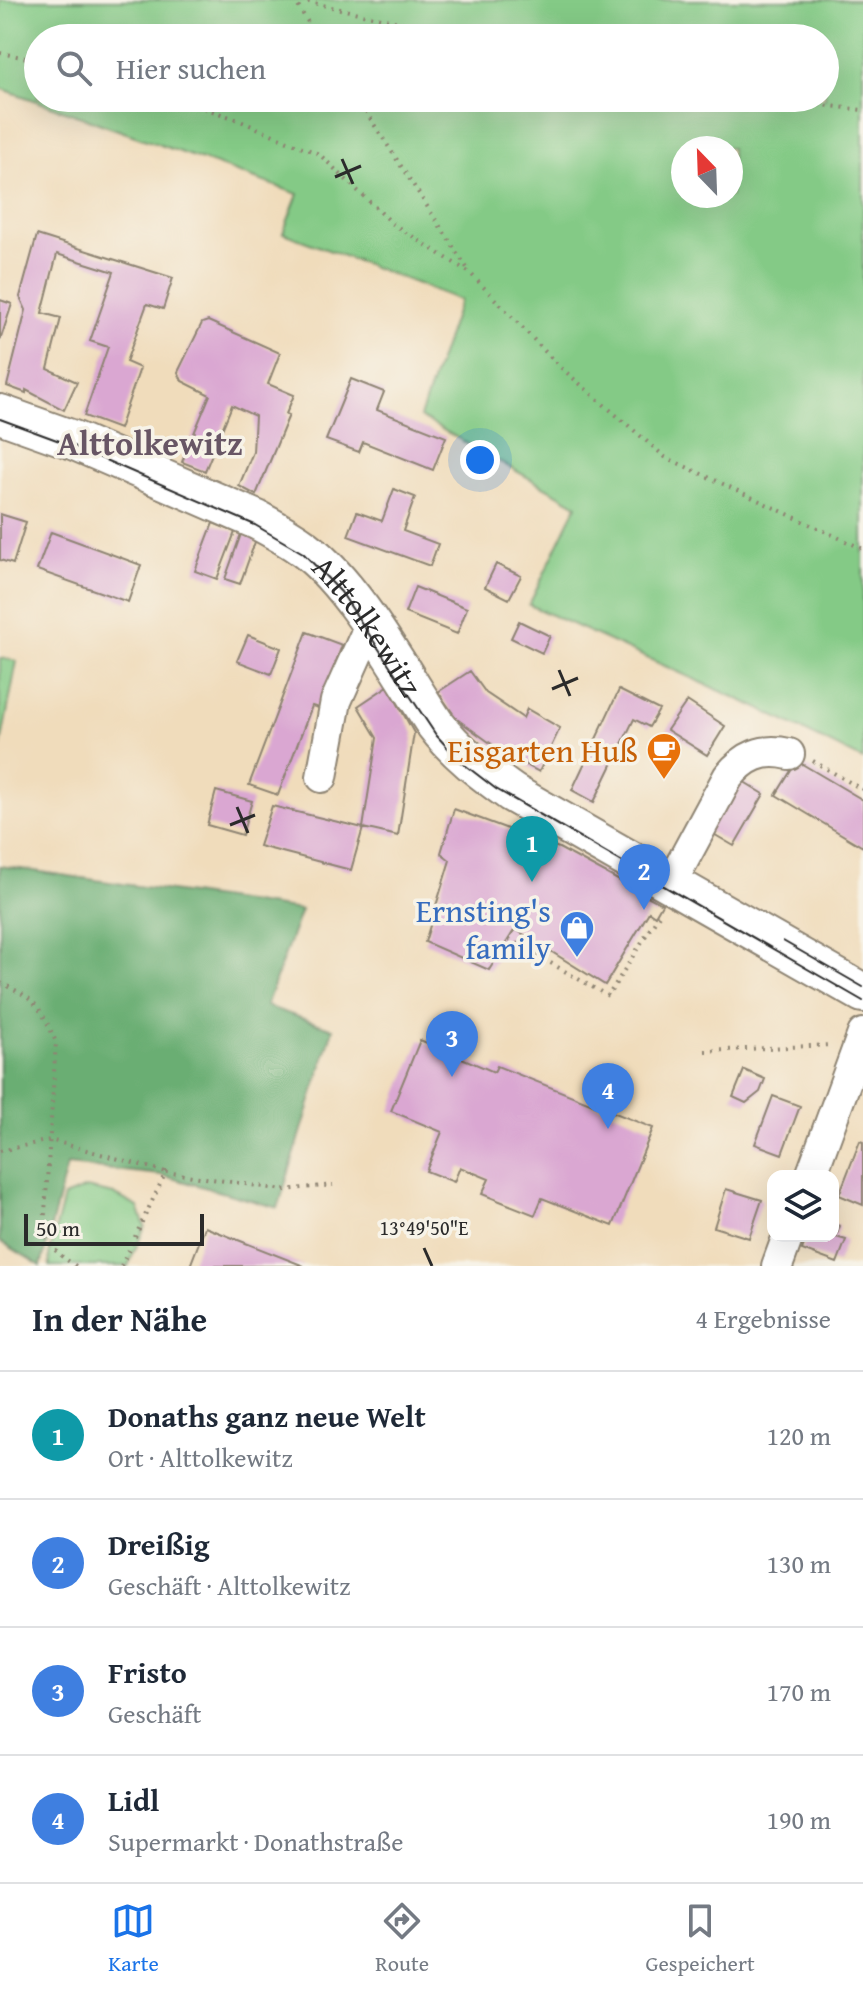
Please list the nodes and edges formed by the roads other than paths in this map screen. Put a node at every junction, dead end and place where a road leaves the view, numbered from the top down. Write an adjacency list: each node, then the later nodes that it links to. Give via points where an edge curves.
1 (0, 414): 2 (main road, Alttolkewitz, via 73,440 282,533 324,565)
2 (370, 625): 4 (street, via 336,701); 5 (main road, Alttolkewitz, via 441,731 477,767 512,793)
3 (789, 754): 5 (street, via 771,750 740,762 728,777)
4 (322, 777)
5 (681, 889): 6 (main road, Alttolkewitz)
6 (863, 993)
7 (861, 1039): 8 (street)
8 (813, 1170)
9 (786, 1242): 10 (street)
10 (777, 1266)

